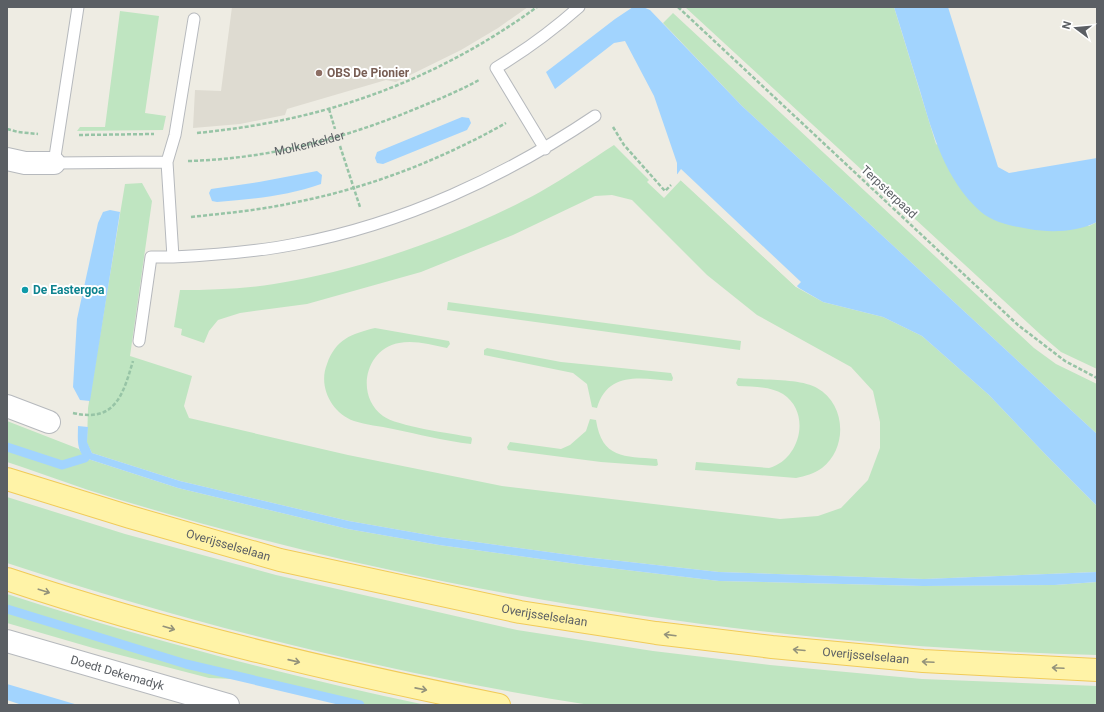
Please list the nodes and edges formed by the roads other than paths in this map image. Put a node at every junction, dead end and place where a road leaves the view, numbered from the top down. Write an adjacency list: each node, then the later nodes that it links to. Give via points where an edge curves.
1 (78, 7): 8 (lane)
2 (579, 7): 5 (lane, via 522,53 496,68)
3 (194, 19): 7 (lane, via 175,135)
4 (596, 116): 5 (lane)
5 (545, 148): 9 (lane, via 520,164 463,190 366,226 297,244 224,255)
6 (7, 159): 8 (street, via 25,163)
7 (167, 162): 8 (lane); 9 (lane)
8 (54, 163)
9 (173, 257): 10 (lane, via 151,257)
10 (139, 342)
11 (7, 406): 12 (street)
12 (47, 421)
13 (7, 479): 16 (main road, Overijsselselaan, one-way to 13, via 923,662 772,647 656,633 520,612 280,560)
14 (7, 579): 18 (main road, one-way to 18, via 257,653)
15 (7, 641): 17 (street, Doedt Dekemadyk)
16 (1097, 670)
17 (228, 705)
18 (499, 705)

